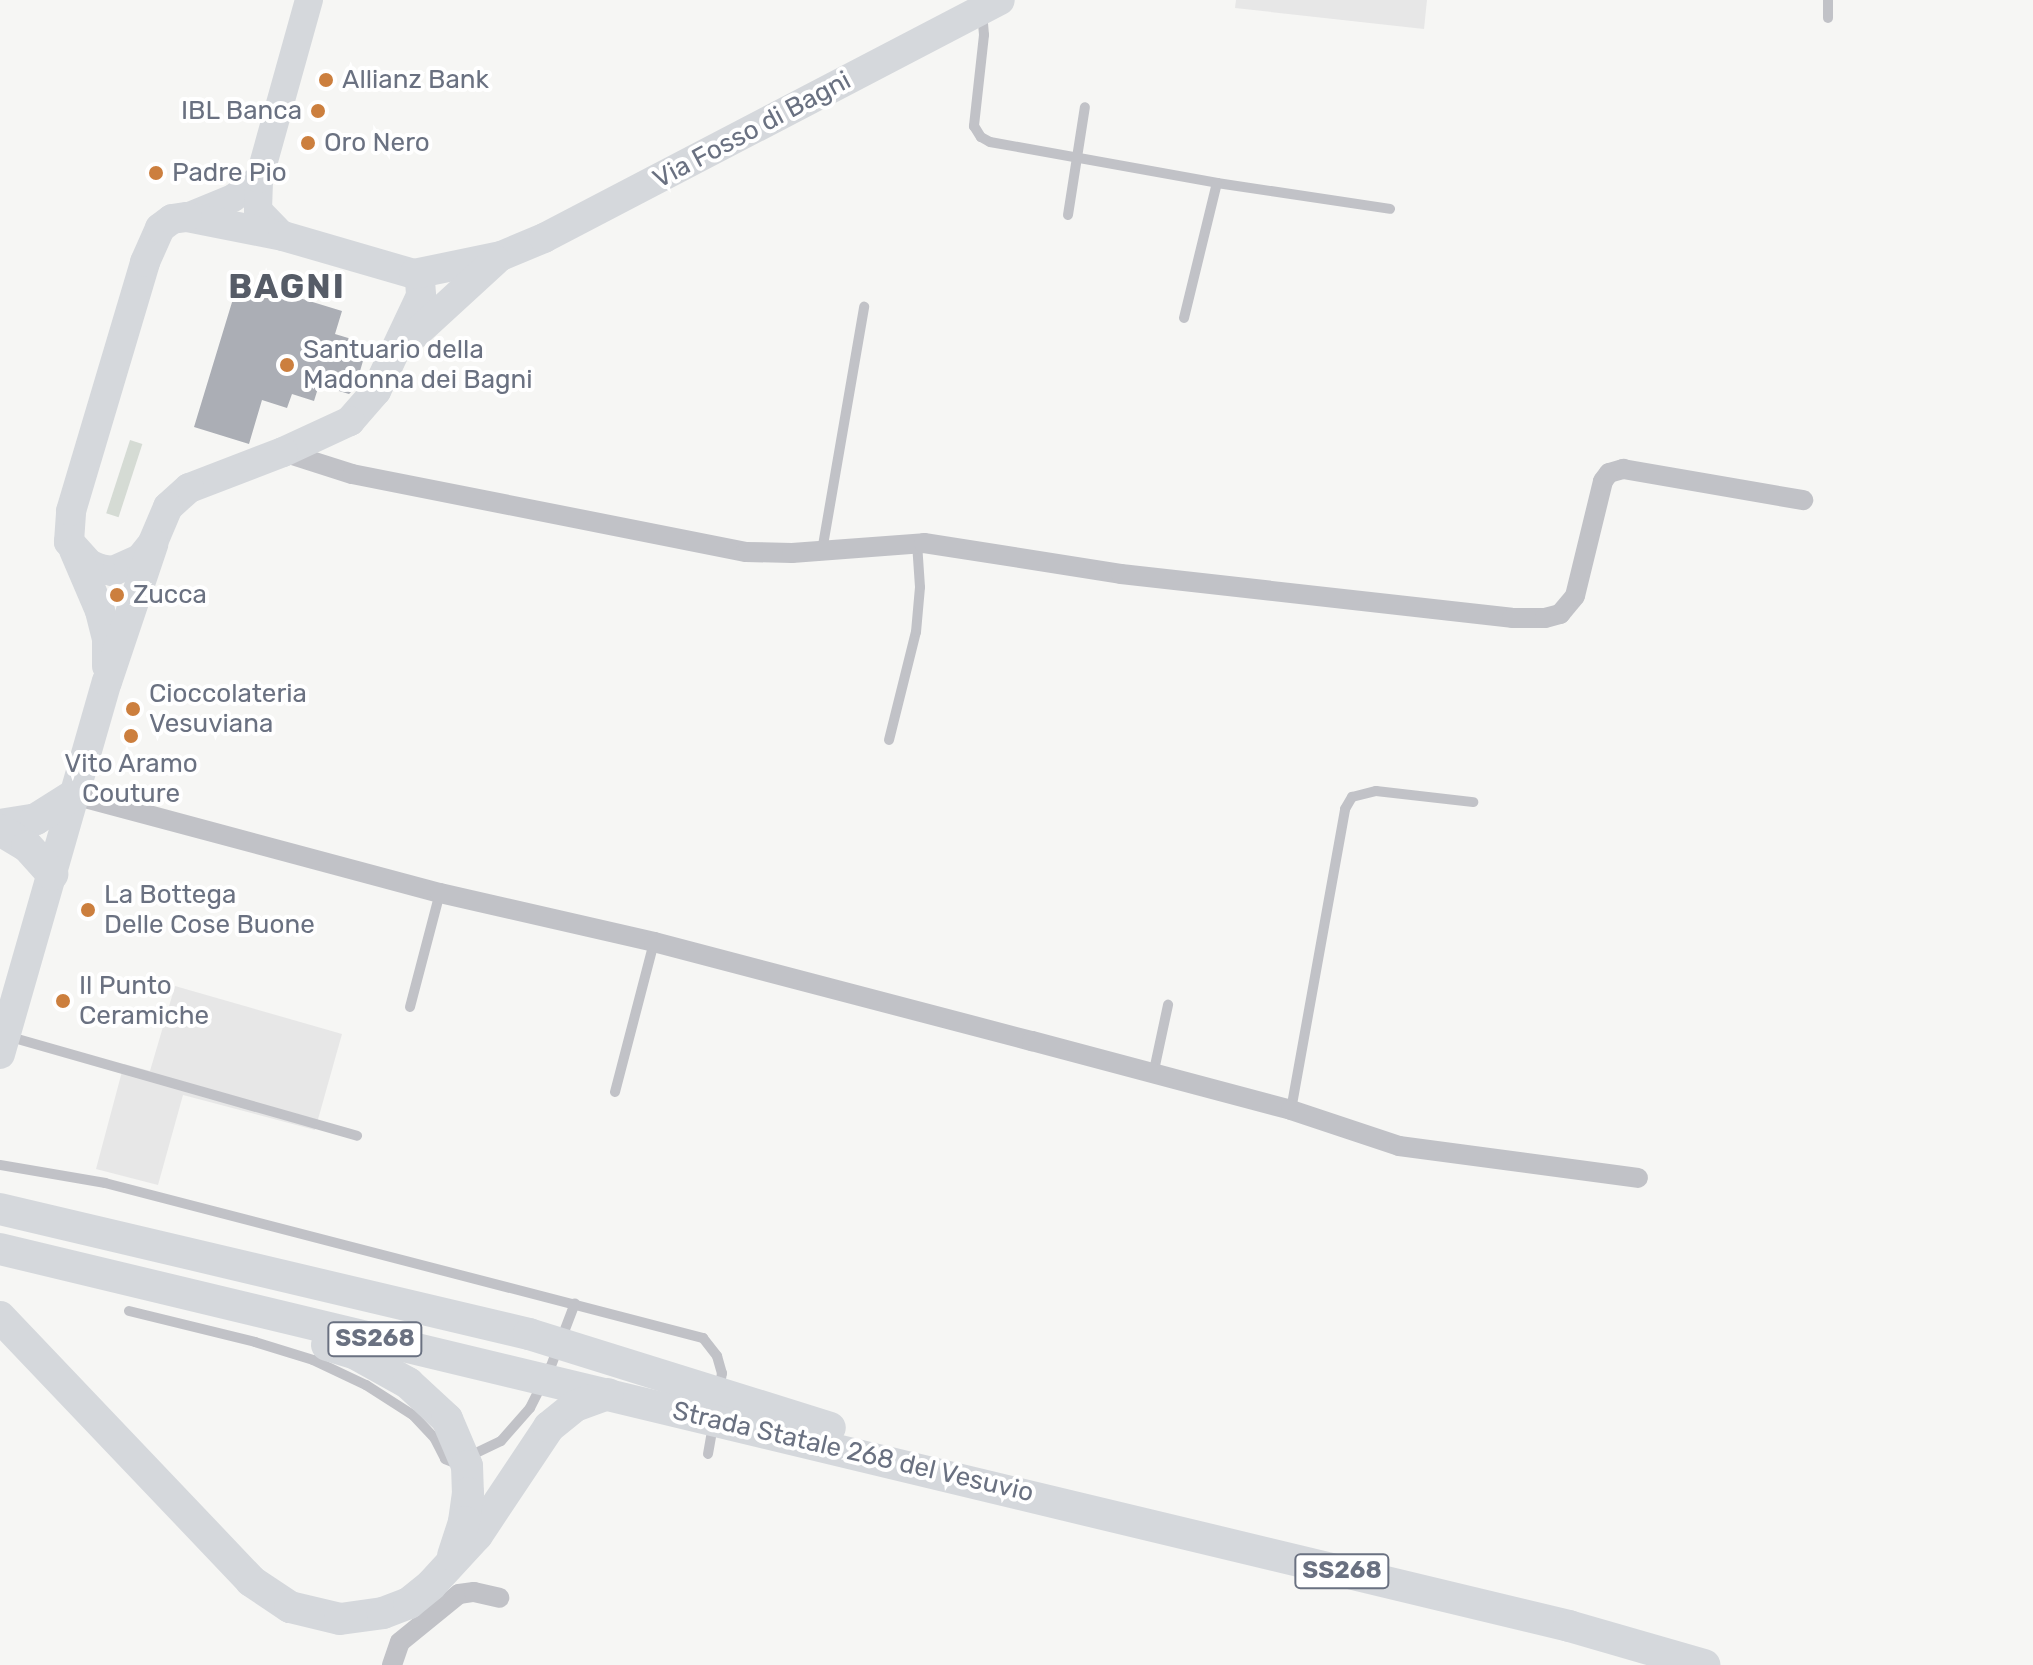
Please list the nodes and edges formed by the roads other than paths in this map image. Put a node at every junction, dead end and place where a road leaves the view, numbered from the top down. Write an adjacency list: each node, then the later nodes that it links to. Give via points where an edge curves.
1 (309, 0): 7 (main road)
2 (1828, 0): 4 (lane)
3 (991, 5): 6 (lane, via 974,126 981,137 1004,147); 13 (main road, Via Fosso di Bagni, via 629,195)
4 (1828, 18)
5 (1085, 107): 6 (lane)
6 (1076, 159): 8 (lane); 10 (lane)
7 (259, 179): 11 (main road, via 233,198); 12 (main road, via 258,210)
8 (1217, 183): 9 (lane); 16 (lane)
9 (1390, 209)
10 (1068, 215)
11 (187, 217): 12 (main road); 22 (main road, via 160,228 135,290 71,511 67,532)
12 (283, 236): 14 (main road)
13 (501, 256): 14 (main road, Via Fosso di Bagni); 17 (main road, Via Fosso di Bagni)
14 (414, 274): 17 (main road, via 421,296)
15 (864, 307): 23 (lane)
16 (1184, 318)
17 (392, 356): 18 (main road, via 368,403 350,421)
18 (283, 452): 20 (main road, via 177,495); 23 (street, via 352,474 746,552)
19 (1803, 500): 21 (street, via 1623,469 1609,473 1575,596 1560,614 1545,618 1121,574)
20 (153, 543): 22 (main road, via 140,559 113,571 89,564); 24 (main road)
21 (917, 543): 23 (street); 25 (lane, via 916,632)
22 (74, 550): 24 (main road, via 103,625)
23 (822, 551)
24 (107, 682): 26 (main road)
25 (889, 740)
26 (74, 795): 28 (highway, via 36,819); 29 (main road); 30 (street)
27 (1473, 802): 37 (lane, via 1376,791 1352,797 1345,809)
28 (0, 827): 29 (highway, via 27,846)
29 (52, 874): 34 (main road)
30 (440, 893): 31 (street); 33 (lane)
31 (654, 942): 35 (street); 36 (lane)
32 (1168, 1005): 35 (lane)
33 (410, 1007)
34 (2, 1044): 38 (lane)
35 (1153, 1075): 37 (street)
36 (615, 1092)
37 (1291, 1110): 40 (street, via 1399,1146)
38 (357, 1136)
39 (0, 1165): 44 (lane, via 105,1183)
40 (1638, 1178)
41 (0, 1209): 50 (highway, via 605,1355 906,1452)
42 (0, 1249): 43 (highway, Strada Statale 268 del Vesuvio / SS268)
43 (136, 1297): 44 (lane, via 313,1360 366,1385 413,1415 445,1459 455,1463 501,1441 530,1408); 46 (highway, Strada Statale 268 del Vesuvio / SS268); 51 (highway, via 216,1312 356,1354 431,1401 447,1419 467,1466 464,1522)
44 (575, 1303): 47 (lane, via 703,1338 722,1373)
45 (1, 1327): 51 (highway, via 42,1362 251,1581 290,1607 340,1619 383,1613 409,1603)
46 (608, 1394): 50 (highway, Strada Statale 268 del Vesuvio / SS268); 51 (highway, via 575,1406 549,1427 477,1535)
47 (717, 1400)
48 (715, 1414): 49 (lane)
49 (708, 1454)
50 (979, 1482): 54 (highway, Strada Statale 268 del Vesuvio / SS268, via 1569,1626)
51 (450, 1564)
52 (499, 1598): 53 (street, via 459,1594 400,1642)
53 (392, 1665)
54 (1704, 1665)

